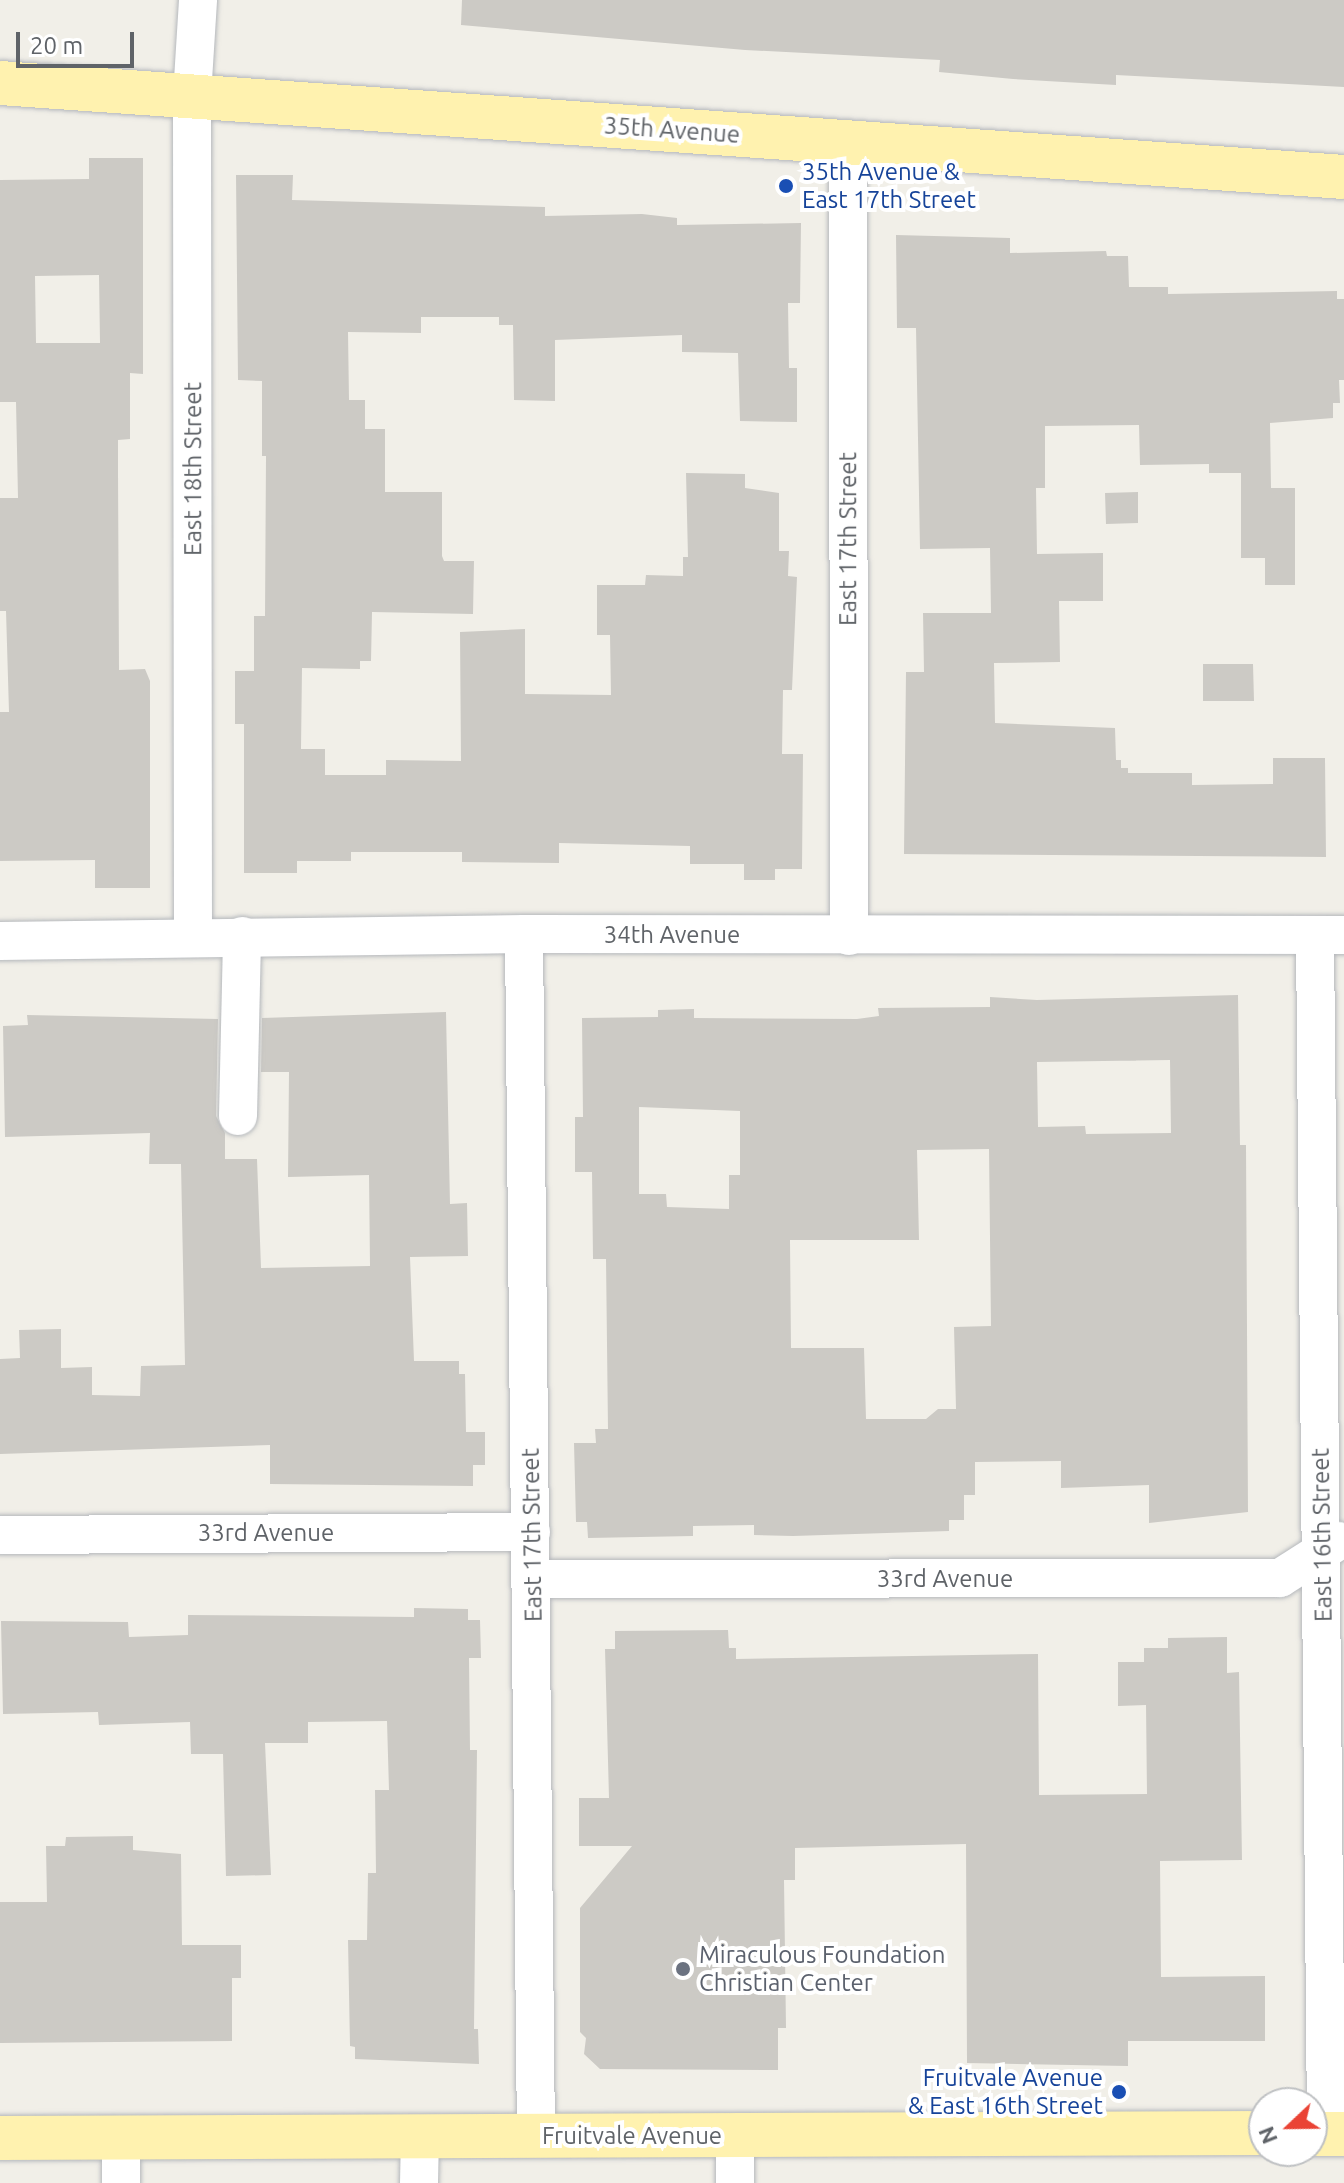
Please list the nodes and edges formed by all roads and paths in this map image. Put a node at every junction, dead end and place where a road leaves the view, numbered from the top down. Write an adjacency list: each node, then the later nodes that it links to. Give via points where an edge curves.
1 (198, 0): 3 (street, East 18th Street)
2 (0, 83): 3 (main road, 35th Avenue)
3 (192, 96): 4 (main road, 35th Avenue); 10 (street, East 18th Street)
4 (848, 143): 5 (main road, 35th Avenue); 9 (street, East 17th Street)
5 (1344, 177)
6 (524, 934): 8 (street, 34th Avenue); 9 (street, 34th Avenue); 13 (street, East 17th Street)
7 (1329, 935): 9 (street, 34th Avenue); 15 (street, East 16th Street)
8 (242, 936): 10 (street, 34th Avenue); 12 (street)
9 (849, 936)
10 (193, 938): 11 (street, 34th Avenue)
11 (0, 941)
12 (238, 1116)
13 (531, 1532): 14 (street, 33rd Avenue); 16 (street, East 17th Street)
14 (0, 1535)
15 (1333, 1545): 16 (street, 33rd Avenue, via 1280,1578); 17 (street, East 16th Street)
16 (533, 1579): 19 (street, East 17th Street)
17 (1327, 2087)
18 (1248, 2133): 21 (main road, Fruitvale Avenue)
19 (536, 2135): 20 (main road, Fruitvale Avenue); 21 (main road, Fruitvale Avenue)
20 (420, 2136): 23 (main road, Fruitvale Avenue); 25 (street)
21 (735, 2136): 26 (street)
22 (0, 2138): 23 (main road, Fruitvale Avenue)
23 (121, 2138): 24 (street)
24 (121, 2183)
25 (419, 2183)
26 (735, 2183)

